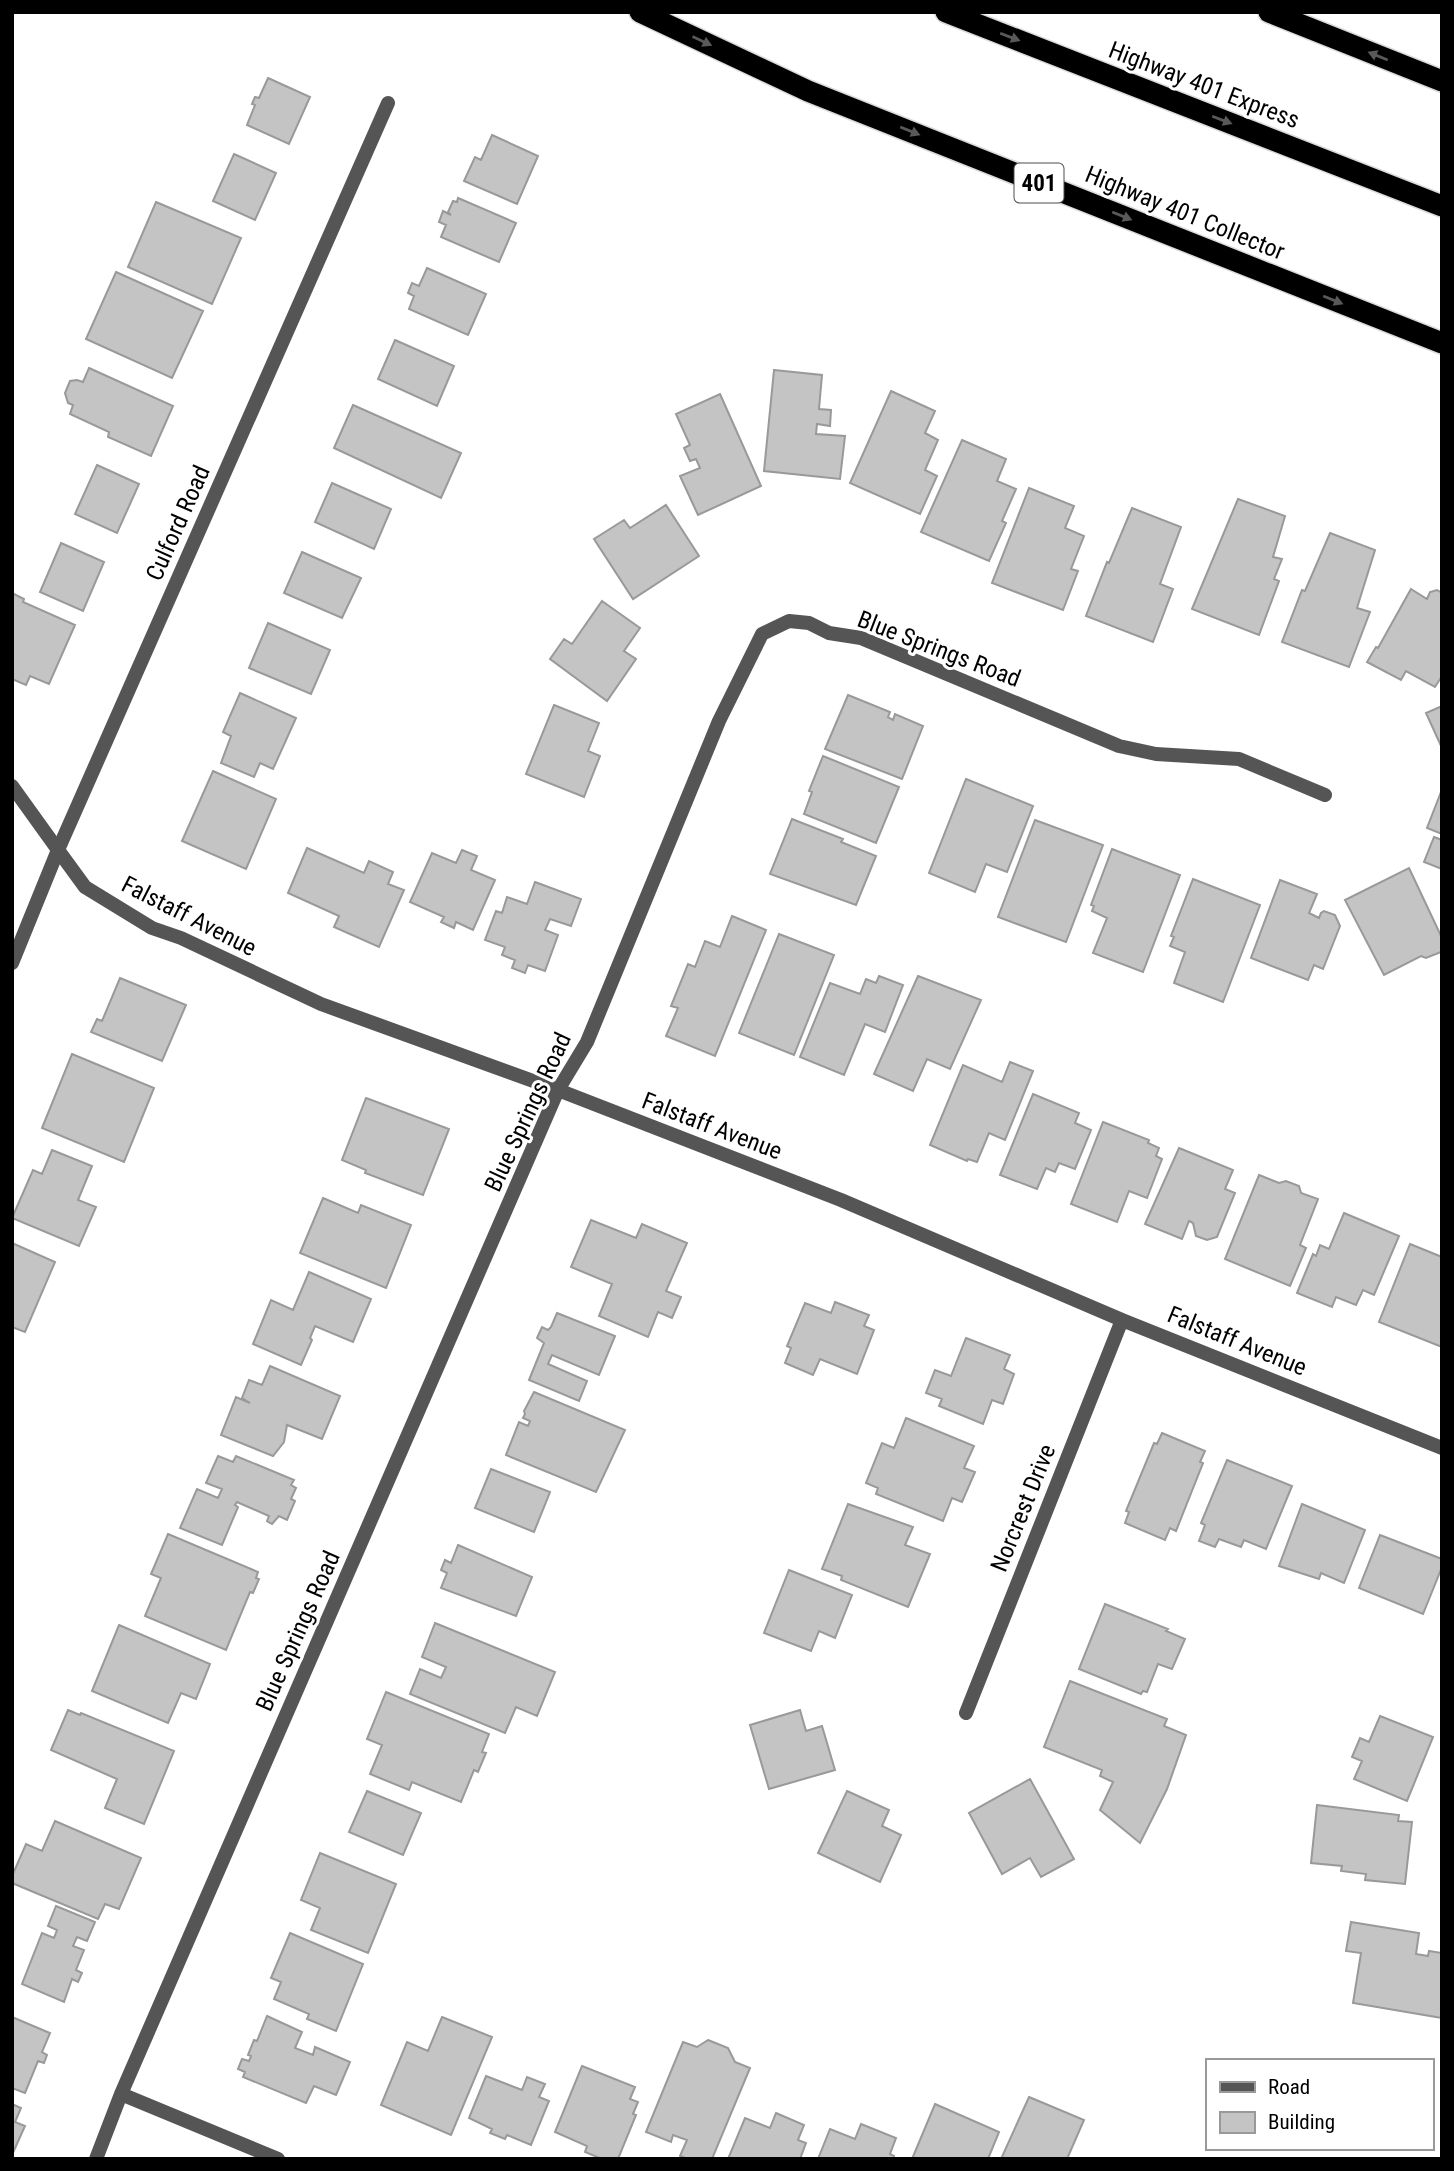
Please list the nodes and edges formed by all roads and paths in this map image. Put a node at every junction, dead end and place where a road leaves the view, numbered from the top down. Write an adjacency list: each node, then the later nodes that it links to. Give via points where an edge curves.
1 (640, 12): 7 (highway, Highway 401 Collector / 401, one-way to 7, via 808,91)
2 (946, 12): 6 (highway, Highway 401 Express, one-way to 6)
3 (1269, 12): 4 (highway, one-way to 3)
4 (1442, 81)
5 (388, 103): 10 (street, Culford Road)
6 (1442, 206)
7 (1442, 343)
8 (12, 786): 10 (street, Falstaff Avenue)
9 (1325, 795): 12 (street, Blue Springs Road, via 1239,759 1156,754 1119,746 861,638 789,621 762,634 719,721 587,1042)
10 (58, 850): 11 (street, Culford Road); 12 (street, Falstaff Avenue, via 85,887 152,928 321,1004)
11 (12, 963)
12 (558, 1090): 13 (street, Falstaff Avenue, via 841,1200); 16 (street, Blue Springs Road)
13 (1122, 1320): 14 (street, Falstaff Avenue); 15 (street, Norcrest Drive)
14 (1442, 1448)
15 (965, 1713)
16 (121, 2094): 17 (street, Blue Springs Road); 18 (street)
17 (96, 2159)
18 (278, 2159)

